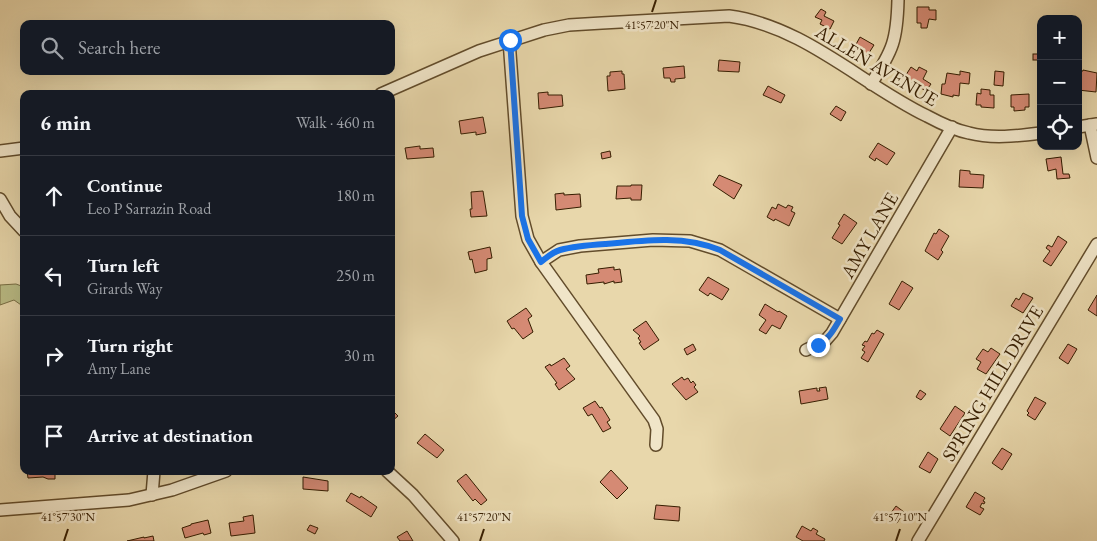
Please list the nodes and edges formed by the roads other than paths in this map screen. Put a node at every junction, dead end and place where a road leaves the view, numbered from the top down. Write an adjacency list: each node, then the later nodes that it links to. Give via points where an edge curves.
1 (898, 0): 3 (street, via 894,42)
2 (510, 40): 3 (street, ALLEN AVENUE, via 569,25 729,16 781,30 823,52); 4 (street, ALLEN AVENUE, via 450,62); 14 (street, via 522,216 528,239)
3 (871, 84): 6 (street, ALLEN AVENUE, via 903,104)
4 (390, 90)
5 (1094, 125): 10 (street)
6 (952, 127): 7 (street, ALLEN AVENUE, via 970,134); 15 (street, AMY LANE)
7 (1037, 133)
8 (20, 148): 9 (street)
9 (0, 151)
10 (1097, 158)
11 (0, 199): 12 (street)
12 (20, 227)
13 (1097, 244): 24 (street, SPRING HILL DRIVE)
14 (541, 262): 15 (street, via 559,250 580,246 653,240 690,241 720,250); 17 (street, via 654,420)
15 (840, 319): 16 (street, AMY LANE, via 825,341)
16 (806, 350)
17 (656, 445)
18 (154, 475): 21 (street)
19 (215, 475): 21 (street)
20 (391, 475): 23 (street)
21 (152, 496): 22 (street)
22 (0, 510)
23 (453, 541)
24 (918, 541)

